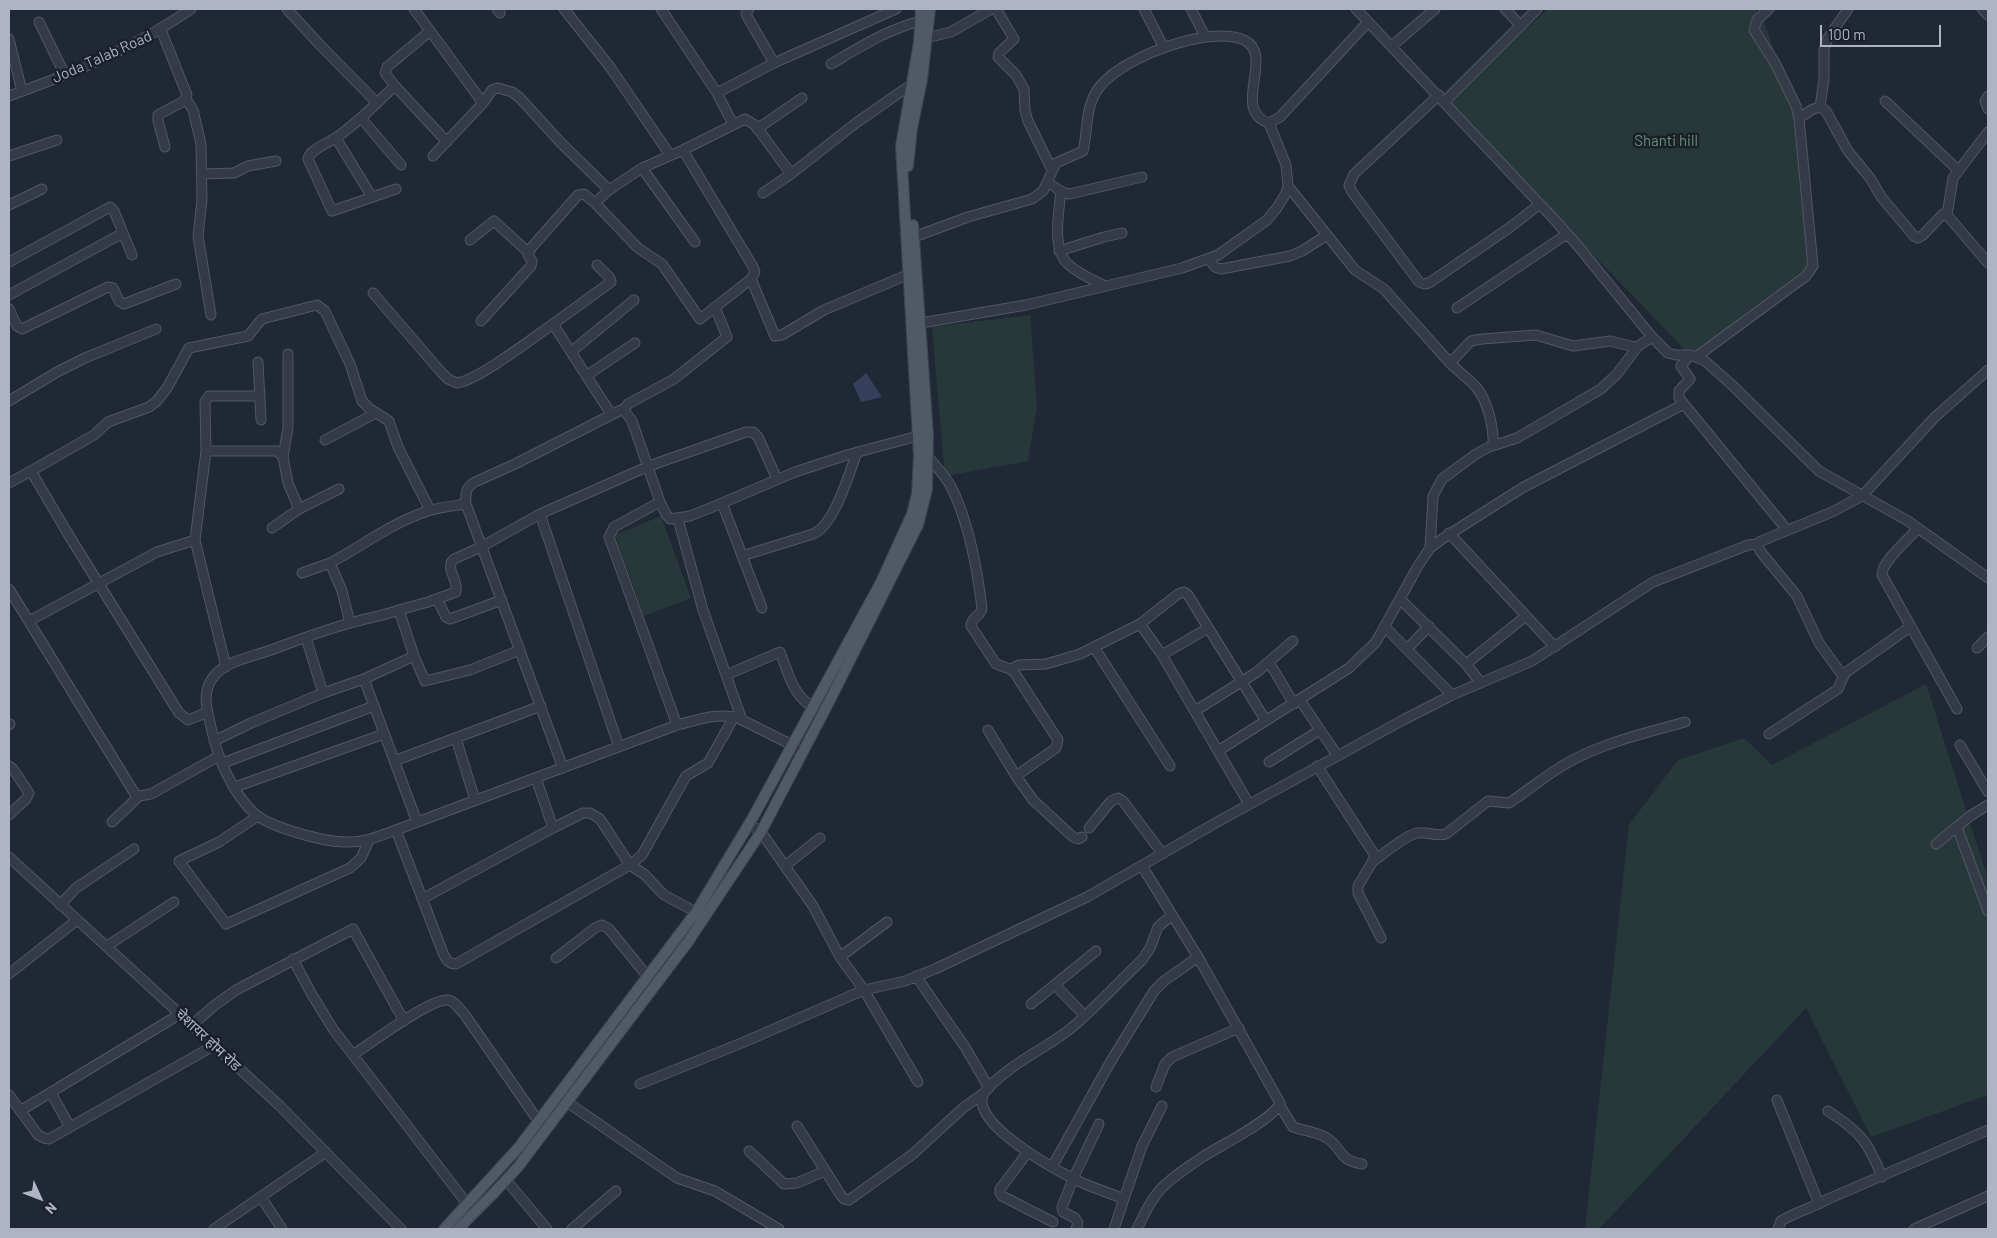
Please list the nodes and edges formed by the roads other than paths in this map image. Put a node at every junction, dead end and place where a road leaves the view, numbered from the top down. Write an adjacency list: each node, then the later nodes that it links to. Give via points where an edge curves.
1 (190, 9): 26 (street, Joda Talab Road)
2 (287, 9): 46 (street)
3 (414, 9): 27 (street)
4 (564, 9): 61 (street, via 610,67)
5 (660, 9): 39 (street)
6 (749, 9): 33 (street, via 746,16)
7 (896, 9): 33 (street)
8 (921, 9): 22 (main road)
9 (930, 9): 29 (main road)
10 (991, 9): 29 (street, via 951,32)
11 (996, 9): 67 (street, via 1014,38 998,57 1014,72 1024,90 1028,121)
12 (1144, 9): 32 (street)
13 (1190, 9): 28 (street)
14 (1356, 9): 24 (street)
15 (1435, 9): 31 (street)
16 (1505, 9): 25 (street)
17 (1537, 9): 25 (street)
18 (1769, 9): 51 (street, via 1757,20 1754,30 1775,63)
19 (1848, 9): 48 (street, via 1826,44)
20 (1982, 9): 21 (street)
21 (1988, 15)
22 (921, 21): 34 (street, via 879,36); 36 (main road)
23 (39, 22): 35 (street)
24 (1368, 22): 31 (street); 52 (street, via 1276,121)
25 (1520, 25): 44 (street)
26 (161, 30): 35 (street, Joda Talab Road); 42 (street)
27 (430, 31): 37 (street, via 386,69); 47 (street)
28 (1205, 36): 32 (street); 52 (street, via 1232,36 1244,40 1254,49 1253,107 1260,118)
29 (926, 38): 88 (main road, via 908,154)
30 (9, 39): 38 (street)
31 (1392, 46): 44 (street)
32 (1164, 48): 67 (street, via 1118,70 1103,83 1088,110 1083,151 1059,160)
33 (774, 63): 39 (street)
34 (831, 64)
35 (64, 75): 38 (street, Joda Talab Road)
36 (912, 84): 70 (street); 98 (main road, via 901,146)
37 (395, 86): 46 (street); 58 (street)
38 (22, 91): 40 (street, Joda Talab Road)
39 (717, 93): 53 (street)
40 (9, 96)
41 (1988, 96): 49 (street, via 1985,101)
42 (186, 98): 59 (street, via 158,115); 69 (street, via 199,133)
43 (802, 98): 54 (street)
44 (1442, 98): 81 (street); 81 (street, via 1354,174 1349,185 1419,282 1429,283)
45 (1886, 101): 68 (street)
46 (377, 102): 50 (street)
47 (482, 103): 58 (street); 76 (street, via 496,88 512,92)
48 (1820, 108): 51 (street); 83 (street, via 1826,111 1841,141 1882,198 1914,236 1923,235 1943,214)
49 (1988, 109)
50 (361, 118): 56 (street); 65 (street)
51 (1799, 118): 118 (street, via 1814,263 1812,270)
52 (1269, 123): 73 (street, via 1286,165)
53 (733, 124): 54 (street, via 745,119); 60 (street)
54 (758, 128): 70 (street)
55 (1988, 132): 68 (street)
56 (336, 138): 79 (street); 79 (street, via 308,157 330,209 336,211)
57 (57, 140): 62 (street)
58 (447, 142): 63 (street)
59 (165, 147)
60 (683, 150): 61 (street); 99 (street, via 756,272)
61 (670, 155): 66 (street)
62 (9, 156)
63 (433, 156)
64 (276, 161): 69 (street, via 248,166 234,173)
65 (401, 165)
66 (642, 168): 76 (street); 90 (street)
67 (1052, 170): 72 (street)
68 (1958, 170): 83 (street, via 1952,184)
69 (202, 174): 108 (street, via 198,236)
70 (791, 174): 78 (street)
71 (1142, 177): 77 (street, via 1070,194)
72 (1047, 182): 77 (street); 88 (street, via 1040,195 1032,199)
73 (1288, 186): 86 (street); 94 (street, via 1282,202 1267,220 1227,250)
74 (42, 189): 82 (street)
75 (396, 189): 79 (street)
76 (609, 190): 80 (street)
77 (1061, 191): 91 (street)
78 (763, 193)
79 (372, 197)
80 (595, 203): 92 (street, via 584,194 578,196); 105 (street, via 638,248 662,264 700,320)
81 (1540, 204): 87 (street)
82 (9, 206)
83 (1947, 215): 96 (street)
84 (123, 233): 93 (street); 95 (street, via 114,211 108,207); 103 (street)
85 (1122, 233): 91 (street)
86 (1327, 234): 94 (street, via 1290,256 1221,269); 120 (street, via 1355,270 1384,289)
87 (1567, 234): 106 (street); 113 (street)
88 (914, 236): 98 (main road)
89 (470, 240): 92 (street, via 494,221)
90 (695, 242)
91 (1059, 251): 101 (street, via 1069,265)
92 (528, 252): 109 (street, via 533,262 531,266)
93 (132, 255)
94 (1209, 259): 101 (street)
95 (9, 262)
96 (1988, 263)
97 (598, 265): 111 (street, via 611,282)
98 (912, 272): 99 (street, via 824,310 775,336); 110 (main road); 130 (main road)
99 (751, 279): 105 (street)
100 (176, 284): 107 (street, via 124,304 113,288 108,287 22,329 17,326)
101 (1105, 286): 110 (street, via 1026,305)
102 (373, 293): 111 (street, via 441,372 457,384)
103 (9, 295)
104 (634, 300): 116 (street)
105 (715, 307): 126 (street, via 727,337 674,379)
106 (1457, 308)
107 (9, 309)
108 (211, 315)
109 (481, 321)
110 (921, 323): 136 (main road)
111 (553, 324): 116 (street)
112 (156, 329): 124 (street, via 85,358)
113 (1652, 337): 115 (street); 118 (street, via 1668,353)
114 (635, 343): 122 (street)
115 (1638, 346): 120 (street, via 1610,341 1574,346 1530,334 1471,341); 132 (street, via 1601,389 1518,438)
116 (571, 352): 122 (street)
117 (288, 354): 135 (street, via 288,428)
118 (1693, 356): 125 (street, via 1681,366 1690,379 1678,394); 142 (street, via 1711,365 1819,471)
119 (258, 362): 123 (street)
120 (1450, 363): 132 (street, via 1477,388 1494,432)
121 (1988, 370): 142 (street, via 1935,417)
122 (586, 376): 128 (street)
123 (260, 396): 129 (street); 133 (street, via 206,398)
124 (9, 401)
125 (1684, 404): 152 (street); 153 (street, via 1522,488)
126 (624, 409): 128 (street); 137 (street, via 632,420)
127 (376, 413): 131 (street); 138 (street, via 362,401 350,364 325,310 312,305 262,318 248,336 189,348 156,402 108,422 96,434); 147 (street, via 389,421 398,447)
128 (611, 414): 145 (street, via 471,484 466,492)
129 (261, 420)
130 (918, 436): 134 (street); 198 (main road, via 917,494 912,514 881,582)
131 (325, 440)
132 (1493, 446): 157 (street, via 1462,463 1438,484 1432,503)
133 (206, 451): 135 (street, via 274,450); 154 (street)
134 (857, 452): 139 (street); 158 (street, via 832,514 822,530)
135 (283, 457): 146 (street, via 288,483)
136 (929, 458): 190 (street, via 950,485 962,513 982,609 972,626 996,664); 199 (main road, via 926,497 918,524)
137 (649, 466): 139 (street, via 750,431 758,437); 143 (street); 148 (street)
138 (31, 470): 140 (street); 162 (street)
139 (776, 479): 144 (street)
140 (9, 483)
141 (339, 489): 146 (street)
142 (1862, 496): 151 (street); 152 (street)
143 (660, 502): 149 (street, via 668,517); 210 (street, via 614,527 609,537)
144 (722, 503): 149 (street); 158 (street)
145 (466, 504): 147 (street); 156 (street)
146 (300, 509): 150 (street)
147 (430, 510): 159 (street, via 396,524)
148 (540, 514): 156 (street); 219 (street)
149 (678, 519): 191 (street, via 703,610)
150 (272, 528)
151 (1918, 528): 161 (street); 175 (street, via 1886,562 1882,571)
152 (1787, 530): 155 (street, via 1760,540)
153 (1449, 534): 157 (street); 169 (street)
154 (195, 540): 162 (street, via 157,552); 189 (street)
155 (1758, 544): 181 (street, via 1653,582); 192 (street, via 1760,551 1797,596 1819,644)
156 (482, 547): 164 (street, via 452,560 450,567 457,590); 166 (street)
157 (1430, 548): 165 (street)
158 (742, 556): 167 (street)
159 (330, 563): 160 (street); 171 (street, via 342,591)
160 (302, 573)
161 (1988, 578)
162 (98, 582): 170 (street); 206 (street, via 182,716 188,720)
163 (9, 589): 170 (street)
164 (436, 599): 166 (street, via 450,619); 168 (street)
165 (1400, 599): 173 (street); 174 (street)
166 (502, 600): 184 (street)
167 (762, 608)
168 (399, 610): 171 (street); 185 (street)
169 (1526, 616): 181 (street); 188 (street)
170 (28, 621): 234 (street)
171 (350, 623): 178 (street)
172 (1140, 624): 176 (street, via 1182,592 1188,595); 180 (street); 186 (street)
173 (1429, 626): 183 (street); 188 (street)
174 (1385, 627): 183 (street); 200 (street, via 1376,642 1349,668)
175 (1910, 627): 192 (street); 204 (street)
176 (1208, 628): 186 (street); 194 (street)
177 (1988, 637): 182 (street)
178 (306, 638): 189 (street); 196 (street)
179 (1293, 641): 187 (street)
180 (1094, 647): 190 (street, via 1059,661 1017,665); 227 (street)
181 (1555, 647): 195 (street, via 1525,665)
182 (1976, 648)
183 (1407, 649): 197 (street)
184 (520, 650): 185 (street, via 470,670 425,681); 202 (street)
185 (414, 656): 193 (street)
186 (1162, 656): 205 (street)
187 (1269, 662): 194 (street); 200 (street)
188 (1466, 664): 195 (street)
189 (226, 667): 206 (street, via 215,675 206,691)
190 (1010, 669): 230 (street, via 1058,743 1054,750)
191 (726, 676): 203 (street, via 780,652 797,694); 207 (street)
192 (1843, 676): 214 (street, via 1838,689)
193 (364, 679): 196 (street); 201 (street)
194 (1242, 682): 205 (street); 208 (street)
195 (1481, 683): 197 (street)
196 (323, 693): 216 (street)
197 (1452, 695): 222 (street)
198 (820, 696): 199 (street); 203 (main road)
199 (829, 702): 221 (main road)
200 (1297, 702): 208 (street); 212 (street)
201 (374, 706): 213 (street); 223 (street)
202 (542, 706): 215 (street); 229 (street)
203 (813, 707): 217 (main road)
204 (1957, 709)
205 (1194, 711): 220 (street)
206 (208, 712): 216 (street)
207 (738, 719): 210 (street, via 717,715); 217 (street); 256 (street, via 708,763 686,776 642,855)
208 (1266, 721): 220 (street)
209 (1685, 722): 255 (street, via 1585,754 1547,775 1509,803 1488,801 1446,834 1413,834)
210 (677, 726): 219 (street)
211 (988, 730): 230 (street)
212 (1320, 730): 222 (street); 225 (street)
213 (384, 734): 224 (street); 232 (street)
214 (1769, 734)
215 (456, 738): 224 (street); 235 (street)
216 (214, 741): 223 (street)
217 (792, 745): 221 (street); 242 (main road)
218 (1960, 745): 233 (street)
219 (620, 747): 229 (street)
220 (1218, 752): 236 (street)
221 (802, 754): 247 (main road)
222 (1337, 755): 228 (street)
223 (221, 760): 232 (street); 234 (street, via 151,794)
224 (394, 761): 241 (street)
225 (1269, 762)
226 (9, 766): 238 (street, via 29,793)
227 (1170, 766)
228 (1317, 766): 236 (street); 255 (street, via 1373,851)
229 (563, 768): 231 (street)
230 (1016, 776): 248 (street, via 1047,814 1073,837)
231 (536, 778): 235 (street); 244 (street)
232 (235, 787): 239 (street)
233 (1988, 792)
234 (139, 796): 240 (street)
235 (475, 800): 241 (street)
236 (1248, 804): 253 (street)
237 (1988, 806): 243 (street)
238 (9, 815)
239 (258, 816): 250 (street, via 289,830 325,839); 250 (street, via 219,842 178,861 226,924 350,868 361,858)
240 (112, 822)
241 (417, 822): 246 (street)
242 (749, 824): 247 (street); 263 (main road)
243 (1957, 827): 251 (street); 262 (street)
244 (553, 828): 256 (street, via 584,813 596,815); 259 (street)
245 (1089, 828): 253 (street, via 1118,798)
246 (396, 830): 250 (street); 259 (street)
247 (761, 832): 257 (street); 294 (main road, via 700,926)
248 (1082, 837)
249 (820, 838): 257 (street)
250 (369, 840)
251 (1936, 844)
252 (134, 849): 261 (street, via 76,888)
253 (1162, 854): 258 (street)
254 (10, 862): 261 (street, चेशायर होम रोड)
255 (1372, 862): 267 (street, via 1358,886 1358,892)
256 (630, 865): 259 (street, via 456,964 442,953); 263 (street, via 644,874 664,895)
257 (785, 866): 270 (street)
258 (1142, 866): 264 (street); 275 (street, via 1087,897)
259 (422, 899)
260 (174, 902): 268 (street)
261 (60, 905): 265 (street, चेशायर होम रोड)
262 (1988, 911)
263 (696, 912): 276 (main road)
264 (1172, 915): 271 (street); 281 (street, via 1158,927 1142,960)
265 (77, 920): 268 (street, चेशायर होम रोड); 274 (street)
266 (887, 922): 270 (street)
267 (1381, 938)
268 (107, 946): 280 (street, चेशायर होम रोड)
269 (1096, 951): 277 (street)
270 (840, 957): 278 (street)
271 (1198, 957): 284 (street); 308 (street, via 1164,980 1154,991)
272 (556, 958): 276 (street, via 602,925)
273 (293, 959): 282 (street, via 353,930); 283 (street, via 226,996); 286 (street, via 319,1007)
274 (9, 974)
275 (916, 976): 278 (street); 290 (street, via 961,1041)
276 (648, 977): 299 (main road)
277 (1054, 985): 279 (street); 281 (street)
278 (864, 990): 287 (street); 288 (street)
279 (1031, 1004)
280 (180, 1014): 283 (street, चेशायर होम रोड); 291 (street)
281 (1085, 1016): 290 (street)
282 (404, 1021): 286 (street); 299 (street, via 440,1001 455,1003)
283 (192, 1024): 285 (street, चेशायर होम रोड)
284 (1239, 1028): 289 (street, via 1172,1057 1165,1064); 296 (street)
285 (215, 1045): 302 (street); 305 (street, चेशायर होम रोड)
286 (353, 1055): 318 (street)
287 (918, 1082)
288 (640, 1084)
289 (1156, 1087)
290 (986, 1091): 306 (street, via 982,1101 986,1114 1002,1133); 309 (street, via 913,1154 851,1199 842,1197)
291 (51, 1092): 297 (street); 302 (street)
292 (9, 1095): 297 (street)
293 (1777, 1100): 317 (street)
294 (567, 1102): 312 (main road); 327 (street, via 677,1178 715,1191)
295 (1162, 1106): 316 (street, via 1140,1152)
296 (1280, 1106): 307 (street, via 1292,1127 1327,1138 1344,1158); 330 (street, via 1245,1133 1166,1184 1154,1197)
297 (20, 1111): 302 (street, via 44,1138 54,1137)
298 (1828, 1111): 310 (street, via 1863,1138)
299 (538, 1122): 318 (main road)
300 (1099, 1124): 311 (street)
301 (797, 1126): 309 (street)
302 (70, 1127)
303 (1988, 1130): 310 (street)
304 (749, 1150): 309 (street, via 784,1184 797,1183)
305 (326, 1152): 315 (street); 322 (street, चेशायर होम रोड)
306 (1028, 1152): 308 (street); 319 (street, via 1000,1193)
307 (1362, 1164)
308 (1052, 1168): 311 (street)
309 (825, 1171)
310 (1882, 1177): 317 (street)
311 (1073, 1179): 316 (street); 328 (street, via 1062,1208 1063,1212 1075,1218 1078,1223)
312 (506, 1180): 324 (main road); 325 (street)
313 (616, 1191): 326 (street)
314 (1988, 1196): 332 (street)
315 (260, 1197): 320 (street); 321 (street)
316 (1124, 1199): 329 (street)
317 (1819, 1204): 331 (street, via 1781,1221)
318 (468, 1205): 323 (main road)
319 (1054, 1222)
320 (214, 1229)
321 (282, 1229)
322 (401, 1229)
323 (444, 1229)
324 (458, 1229)
325 (547, 1229)
326 (572, 1229)
327 (779, 1229)
328 (1076, 1229)
329 (1114, 1229)
330 (1137, 1229)
331 (1778, 1229)
332 (1914, 1229)

